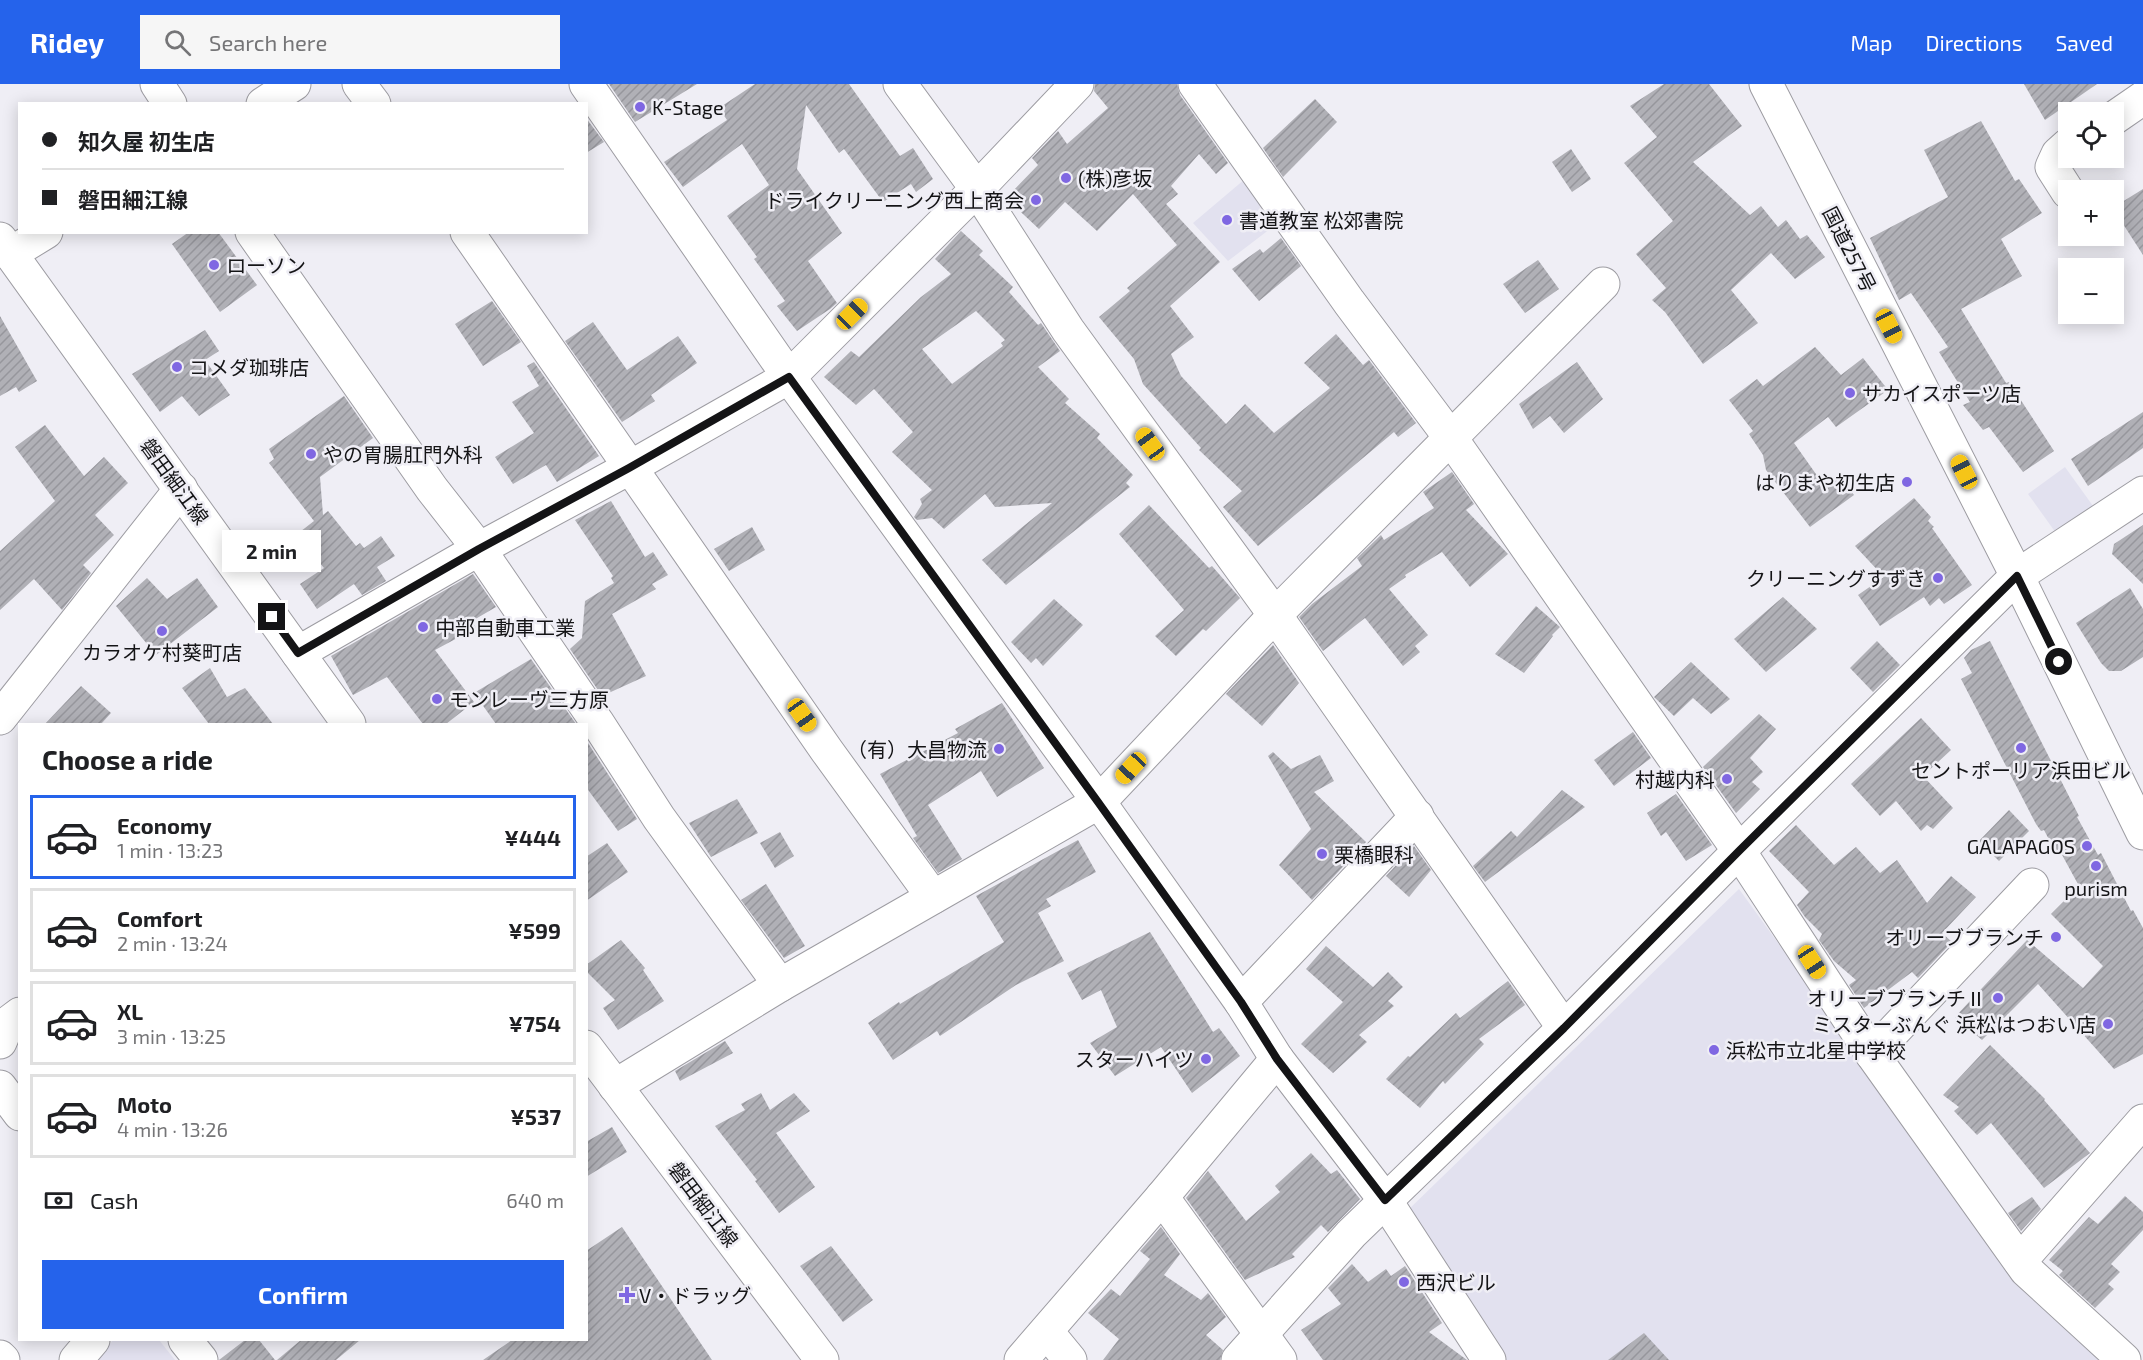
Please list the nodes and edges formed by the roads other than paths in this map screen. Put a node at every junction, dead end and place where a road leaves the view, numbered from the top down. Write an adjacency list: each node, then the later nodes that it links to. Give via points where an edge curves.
1 (157, 84): 10 (main road)
2 (294, 84): 11 (main road)
3 (359, 84): 12 (main road)
4 (586, 84): 22 (main road)
5 (900, 84): 16 (main road)
6 (1077, 84): 16 (main road)
7 (1195, 84): 23 (main road, via 1349,302)
8 (1766, 84): 28 (main road, 国道257号)
9 (2143, 98): 13 (main road)
10 (170, 102)
11 (266, 102)
12 (372, 102)
13 (2124, 111)
14 (2058, 154): 15 (main road, via 2052,167)
15 (2060, 180)
16 (977, 189): 22 (main road); 29 (main road, via 1068,330)
17 (42, 234): 20 (main road)
18 (253, 234): 27 (main road, via 432,489)
19 (468, 234): 24 (main road)
20 (3, 252): 25 (main road, 磐田細江線)
21 (1603, 284): 23 (main road)
22 (789, 377): 24 (main road); 33 (main road)
23 (1450, 436): 29 (main road); 36 (main road)
24 (629, 468): 27 (main road); 38 (main road)
25 (181, 489): 30 (main road, 磐田細江線); 31 (main road)
26 (2143, 493): 28 (main road)
27 (479, 549): 30 (main road); 39 (main road, via 659,818)
28 (2017, 576): 35 (main road, 国道257号); 36 (main road)
29 (1275, 615): 33 (main road); 34 (main road)
30 (298, 653): 32 (main road, 磐田細江線)
31 (0, 718)
32 (348, 723)
33 (1098, 802): 38 (main road); 40 (main road)
34 (1417, 816): 40 (main road); 42 (main road)
35 (2143, 833)
36 (1739, 851): 42 (main road); 45 (main road)
37 (2032, 885): 45 (main road)
38 (933, 897): 39 (main road)
39 (780, 985): 47 (main road)
40 (1241, 1002): 46 (main road)
41 (18, 1016): 43 (main road, via 8,1023)
42 (1564, 1028): 52 (main road)
43 (0, 1042)
44 (588, 1050): 47 (main road, 磐田細江線)
45 (1872, 1054): 53 (main road)
46 (1277, 1059): 51 (main road); 52 (main road)
47 (615, 1086): 60 (main road, 磐田細江線)
48 (0, 1087): 49 (main road)
49 (18, 1111)
50 (2143, 1121): 53 (main road)
51 (1162, 1197): 54 (main road); 55 (main road)
52 (1385, 1200): 55 (main road); 65 (main road)
53 (2020, 1261): 66 (main road)
54 (1047, 1332): 61 (main road); 62 (main road)
55 (1262, 1333): 63 (main road); 64 (main road)
56 (92, 1341): 58 (main road)
57 (186, 1341): 59 (main road)
58 (76, 1360)
59 (201, 1360)
60 (822, 1360)
61 (1021, 1360)
62 (1070, 1360)
63 (1238, 1360)
64 (1280, 1360)
65 (1489, 1360)
66 (2124, 1360)

